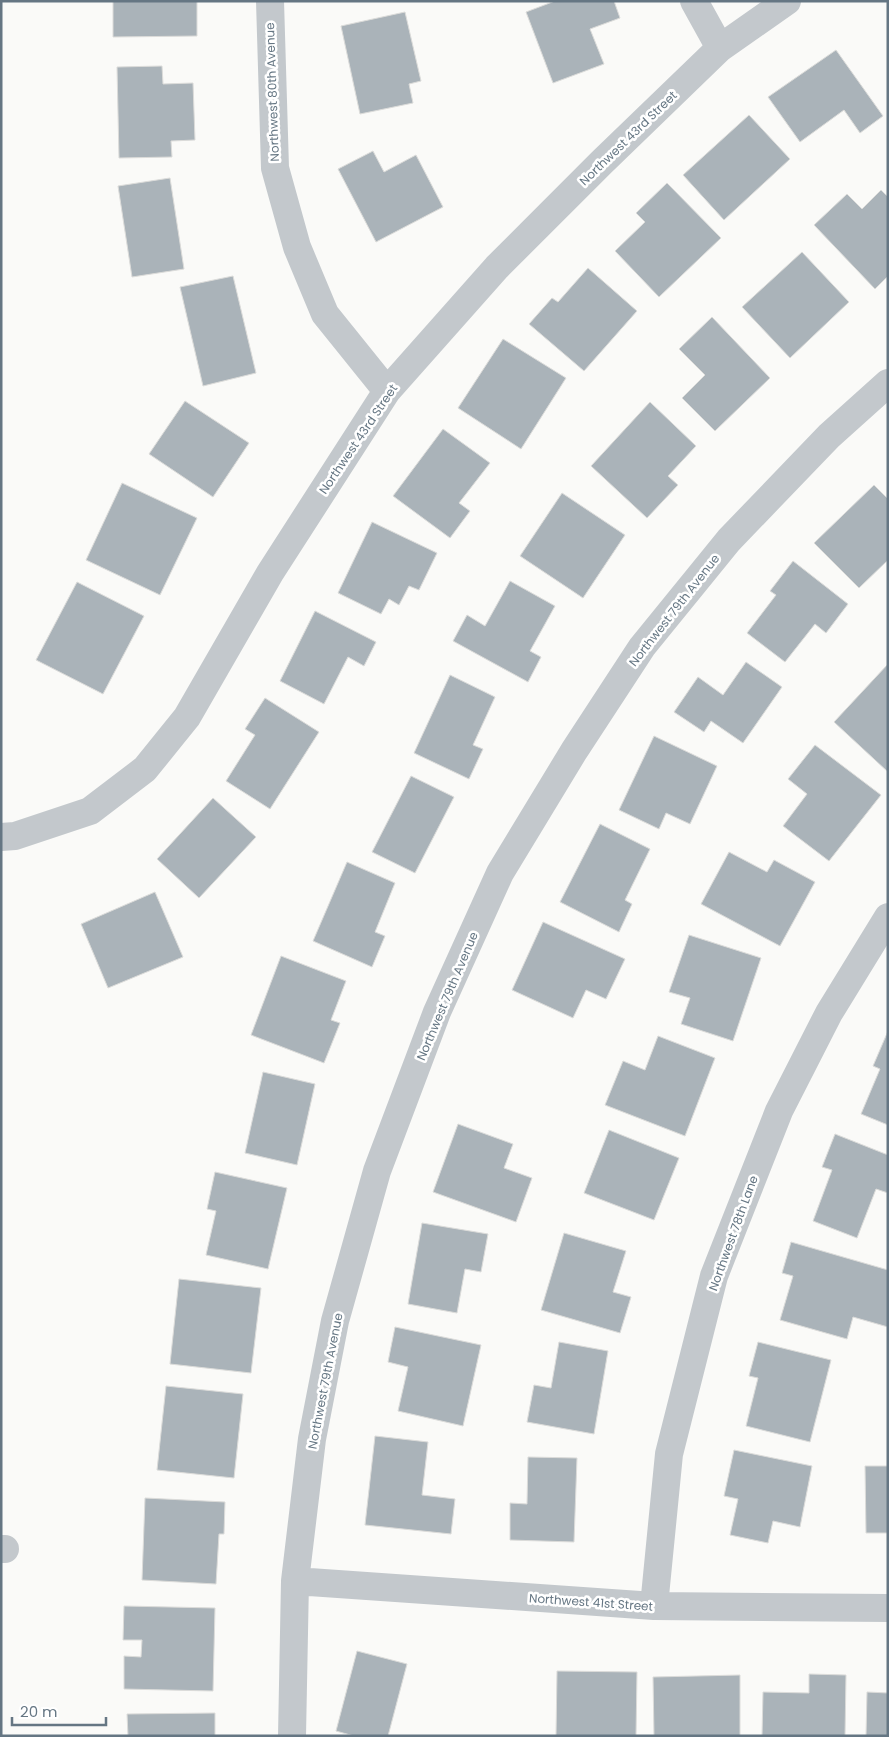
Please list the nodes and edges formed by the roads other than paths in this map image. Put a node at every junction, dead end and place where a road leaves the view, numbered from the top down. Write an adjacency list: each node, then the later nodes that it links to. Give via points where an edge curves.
1 (270, 1): 6 (street, Northwest 80th Avenue, via 275,168 297,247 325,314)
2 (694, 1): 4 (street)
3 (787, 1): 4 (street, Northwest 43rd Street)
4 (720, 48): 6 (street, Northwest 43rd Street, via 497,267)
5 (888, 383): 9 (street, Northwest 79th Avenue, via 830,436 729,540 642,647 500,873 437,1012 375,1181 335,1320 312,1439)
6 (387, 391): 7 (street, Northwest 43rd Street, via 270,573 187,717 145,769 90,811 15,836)
7 (1, 837)
8 (886, 924): 10 (street, Northwest 78th Lane, via 828,1013 779,1111 714,1276 669,1454)
9 (295, 1581): 10 (street, Northwest 41st Street); 12 (street, Northwest 79th Avenue)
10 (654, 1606): 11 (street, Northwest 41st Street)
11 (888, 1608)
12 (292, 1736)

